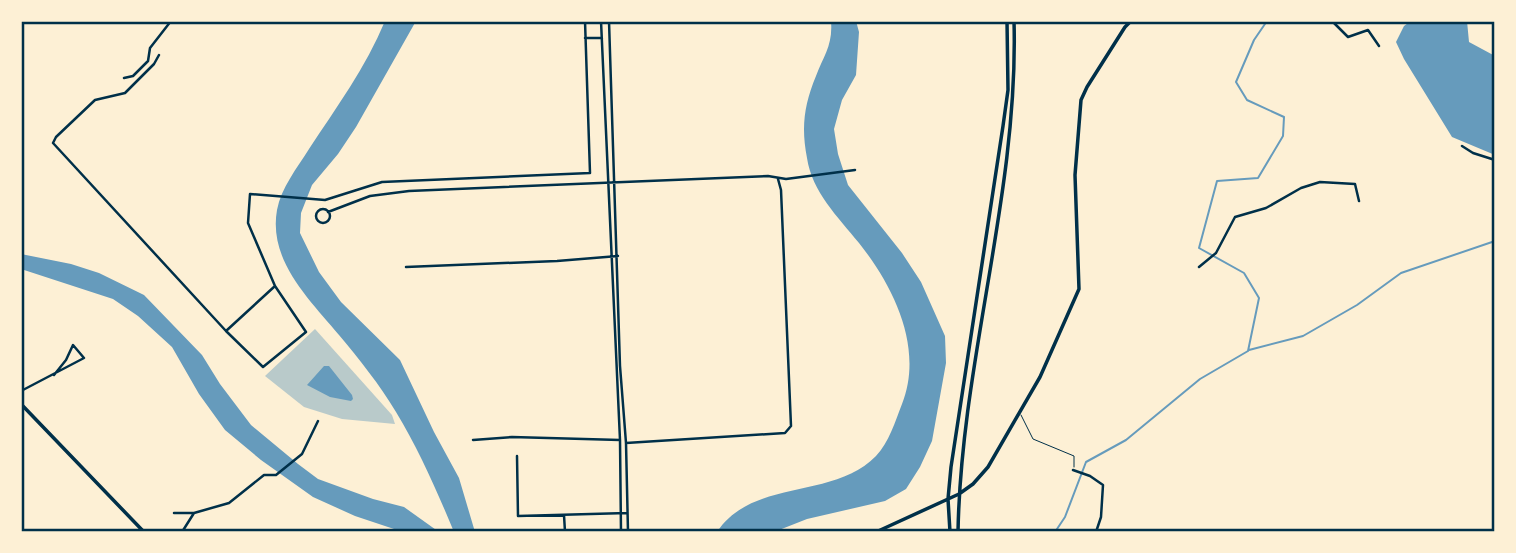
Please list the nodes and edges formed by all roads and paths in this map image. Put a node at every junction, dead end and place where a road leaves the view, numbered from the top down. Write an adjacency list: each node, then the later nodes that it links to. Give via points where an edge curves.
1 (171, 21): 13 (street, via 150,48 148,61 133,76)
2 (584, 21): 9 (street)
3 (601, 21): 10 (street)
4 (609, 21): 21 (street)
5 (1007, 21): 14 (street)
6 (1014, 21): 15 (street)
7 (1131, 21): 33 (street, via 1081,100 1075,175 1079,289)
8 (1332, 21): 11 (street, via 1348,37 1368,30)
9 (585, 38): 10 (street); 28 (street, via 590,173 382,182 325,200 250,194 248,223)
10 (602, 38): 20 (street)
11 (1379, 46)
12 (159, 55): 29 (street, via 125,93 95,100 53,143)
13 (124, 78)
14 (1005, 106): 15 (street); 41 (street)
15 (1012, 107): 40 (street)
16 (1462, 146): 17 (street)
17 (1495, 160)
18 (853, 170): 19 (street)
19 (778, 179): 21 (street); 37 (street, via 789,431)
20 (610, 182): 21 (street); 23 (street, via 382,193); 25 (street)
21 (616, 182): 24 (street)
22 (1359, 201): 27 (street, via 1355,184 1320,183 1301,188 1266,208 1235,217 1216,253)
23 (328, 212)
24 (618, 256): 25 (street); 37 (street)
25 (613, 257): 26 (street); 36 (street)
26 (406, 267)
27 (1199, 267)
28 (275, 286): 29 (street); 29 (street, via 306,332 263,368)
29 (226, 331)
30 (54, 375): 30 (street, via 84,358 73,345 66,360); 31 (street)
31 (21, 391)
32 (21, 404): 47 (street)
33 (1020, 412): 39 (lane, via 1034,439 1074,456); 40 (street, via 988,467)
34 (318, 421): 43 (street, via 302,454 275,475 264,475 229,503)
35 (473, 440): 36 (street)
36 (620, 440): 44 (street)
37 (626, 443): 45 (street)
38 (517, 456): 46 (street, via 519,516)
39 (1073, 470): 55 (street, via 1103,485)
40 (959, 494): 41 (street); 54 (street)
41 (948, 499): 52 (street); 53 (street)
42 (174, 513): 43 (street)
43 (194, 513): 48 (street)
44 (620, 513): 45 (street); 46 (street); 50 (street)
45 (628, 513): 51 (street)
46 (564, 514): 49 (street)
47 (143, 532)
48 (182, 532)
49 (565, 532)
50 (621, 532)
51 (628, 532)
52 (876, 532)
53 (950, 532)
54 (958, 532)
55 (1096, 532)

